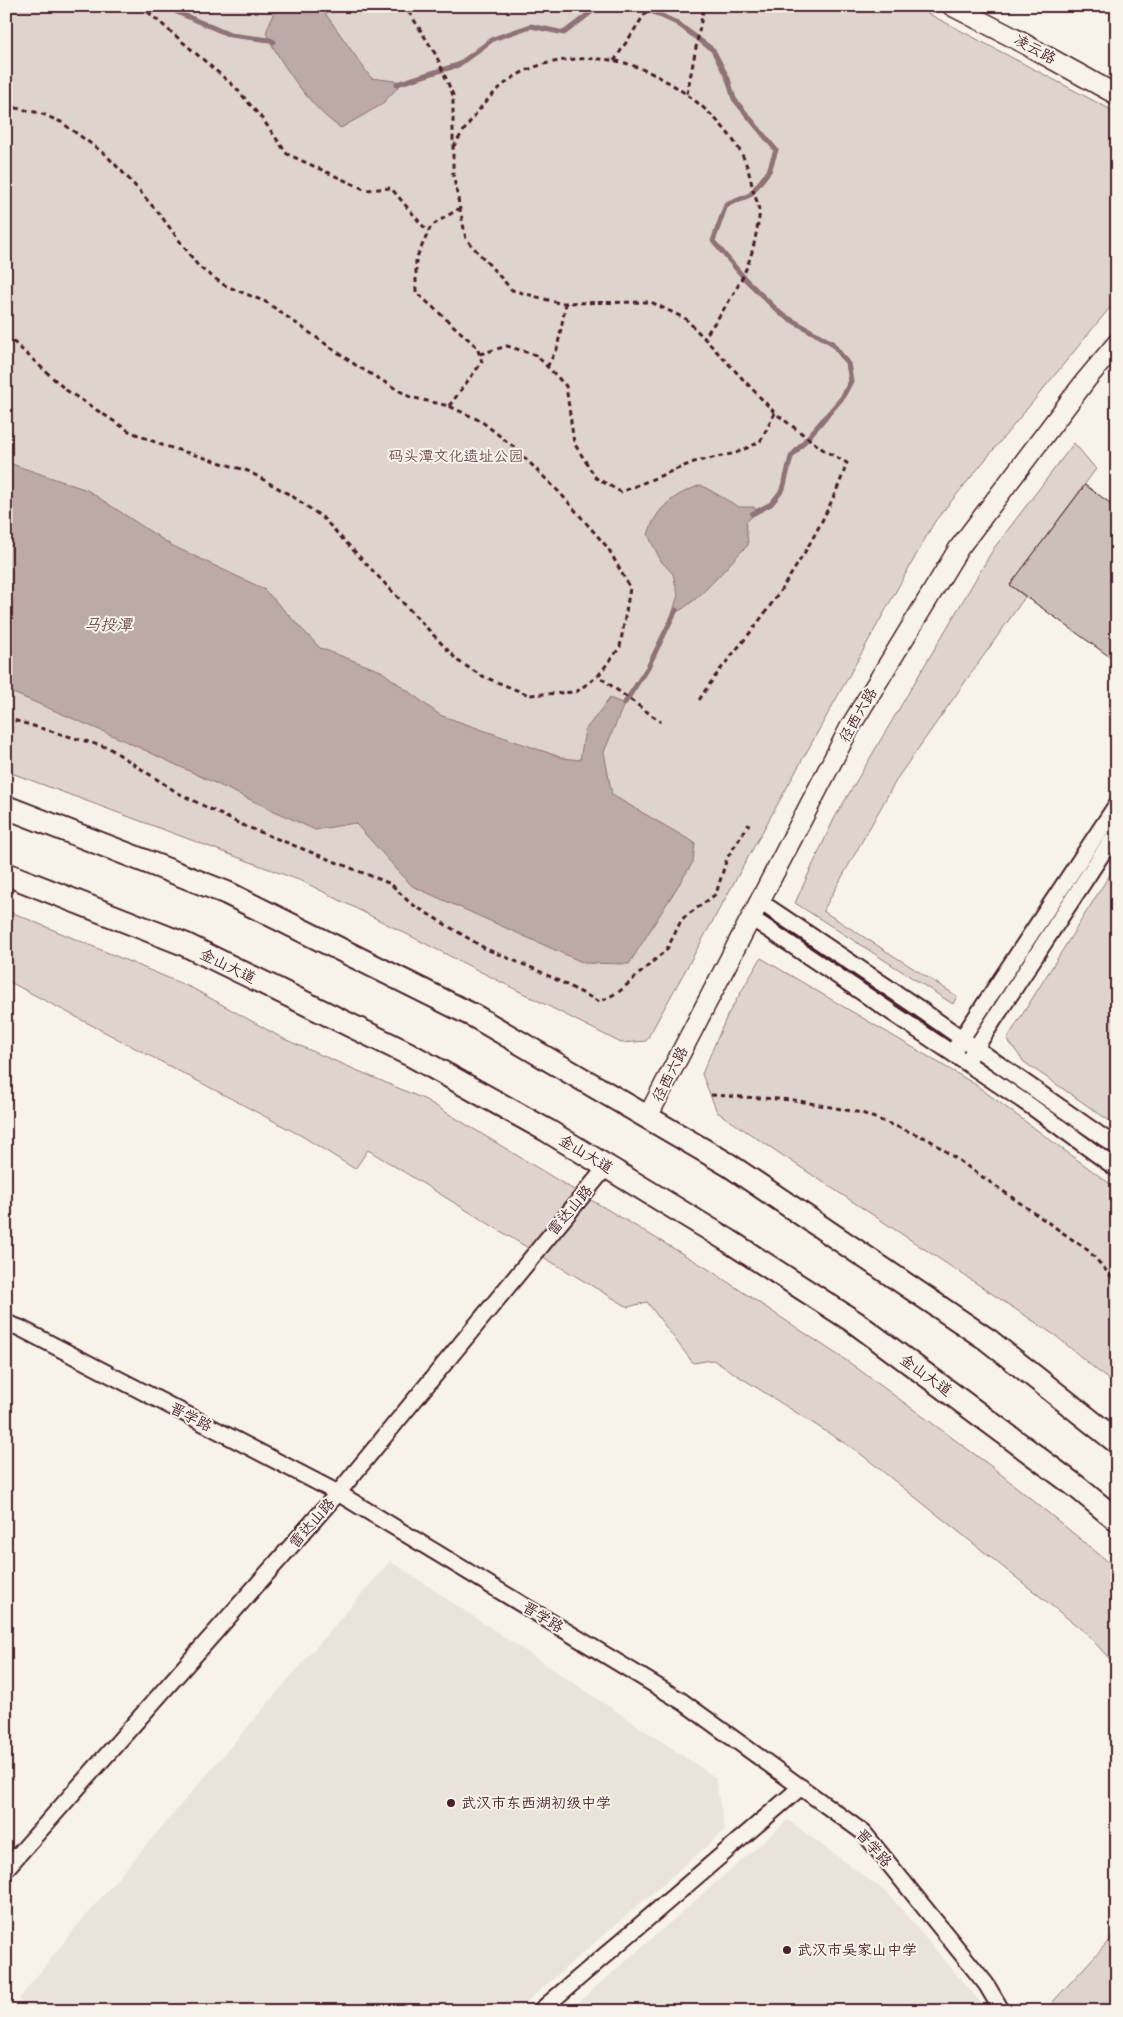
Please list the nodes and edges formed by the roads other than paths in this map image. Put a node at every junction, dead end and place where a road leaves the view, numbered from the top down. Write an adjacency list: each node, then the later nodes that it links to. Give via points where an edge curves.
1 (952, 6): 2 (street, 凌云路)
2 (1117, 95)
3 (1117, 343): 8 (street, 径西六路, via 959,548 850,727)
4 (1117, 804): 10 (street)
5 (6, 807): 14 (main road, via 227,893 476,1017)
6 (1117, 830): 11 (street)
7 (6, 874): 16 (main road, 金山大道, via 184,944 409,1054)
8 (759, 901): 9 (street, 径西六路); 10 (street)
9 (750, 918): 12 (street); 14 (street, 径西六路)
10 (961, 1038): 11 (street); 12 (street)
11 (975, 1048): 13 (street); 15 (street)
12 (953, 1053): 13 (street)
13 (966, 1062): 17 (street)
14 (647, 1118): 19 (main road, via 729,1165 988,1340)
15 (1117, 1146)
16 (607, 1166): 20 (street, 雷达山路); 21 (main road, 金山大道, via 856,1323)
17 (1117, 1169)
18 (6, 1322): 20 (street, 晋学路)
19 (1117, 1442)
20 (338, 1493): 22 (street, 晋学路, via 683,1702); 23 (street, 雷达山路)
21 (1117, 1520)
22 (801, 1787): 24 (street); 25 (street, 晋学路, via 864,1833 986,1984)
23 (6, 1869)
24 (540, 2011)
25 (1002, 2011)

